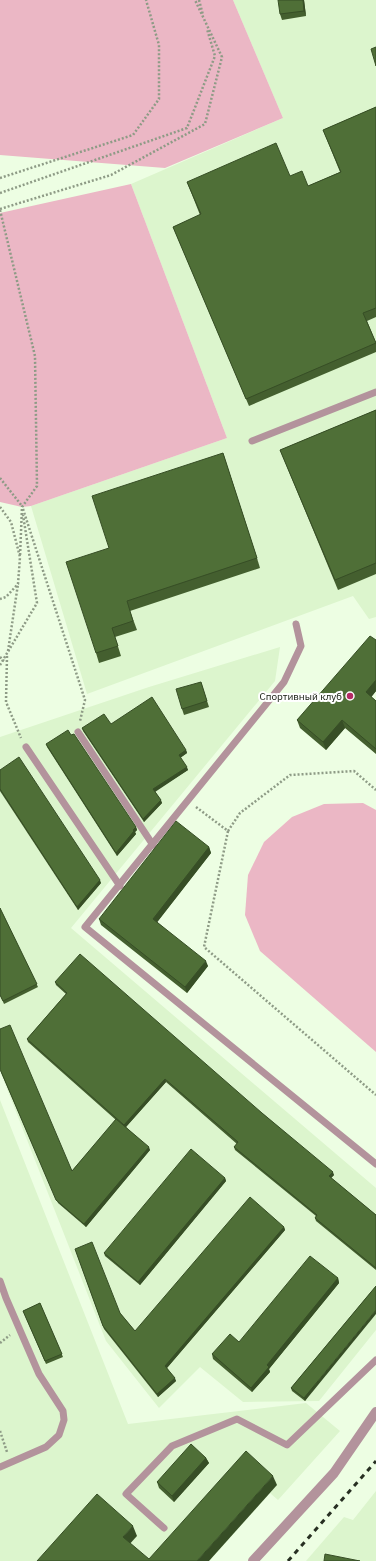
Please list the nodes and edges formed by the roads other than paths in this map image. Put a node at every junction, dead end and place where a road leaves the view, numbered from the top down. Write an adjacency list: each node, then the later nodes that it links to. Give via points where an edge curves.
1 (376, 392): 2 (lane)
2 (252, 441)
3 (296, 624): 6 (lane, via 301,646 284,682)
4 (78, 732): 6 (lane)
5 (26, 747): 7 (lane)
6 (153, 845): 7 (lane)
7 (120, 886): 8 (lane, via 85,927)
8 (376, 1164)
9 (0, 1281): 12 (lane, via 39,1374 63,1411 64,1420 59,1435 46,1447)
10 (376, 1360): 13 (lane, via 287,1445 237,1419 172,1446 126,1494)
11 (376, 1412): 14 (street, via 334,1473)
12 (0, 1467)
13 (164, 1528)
14 (253, 1561)

